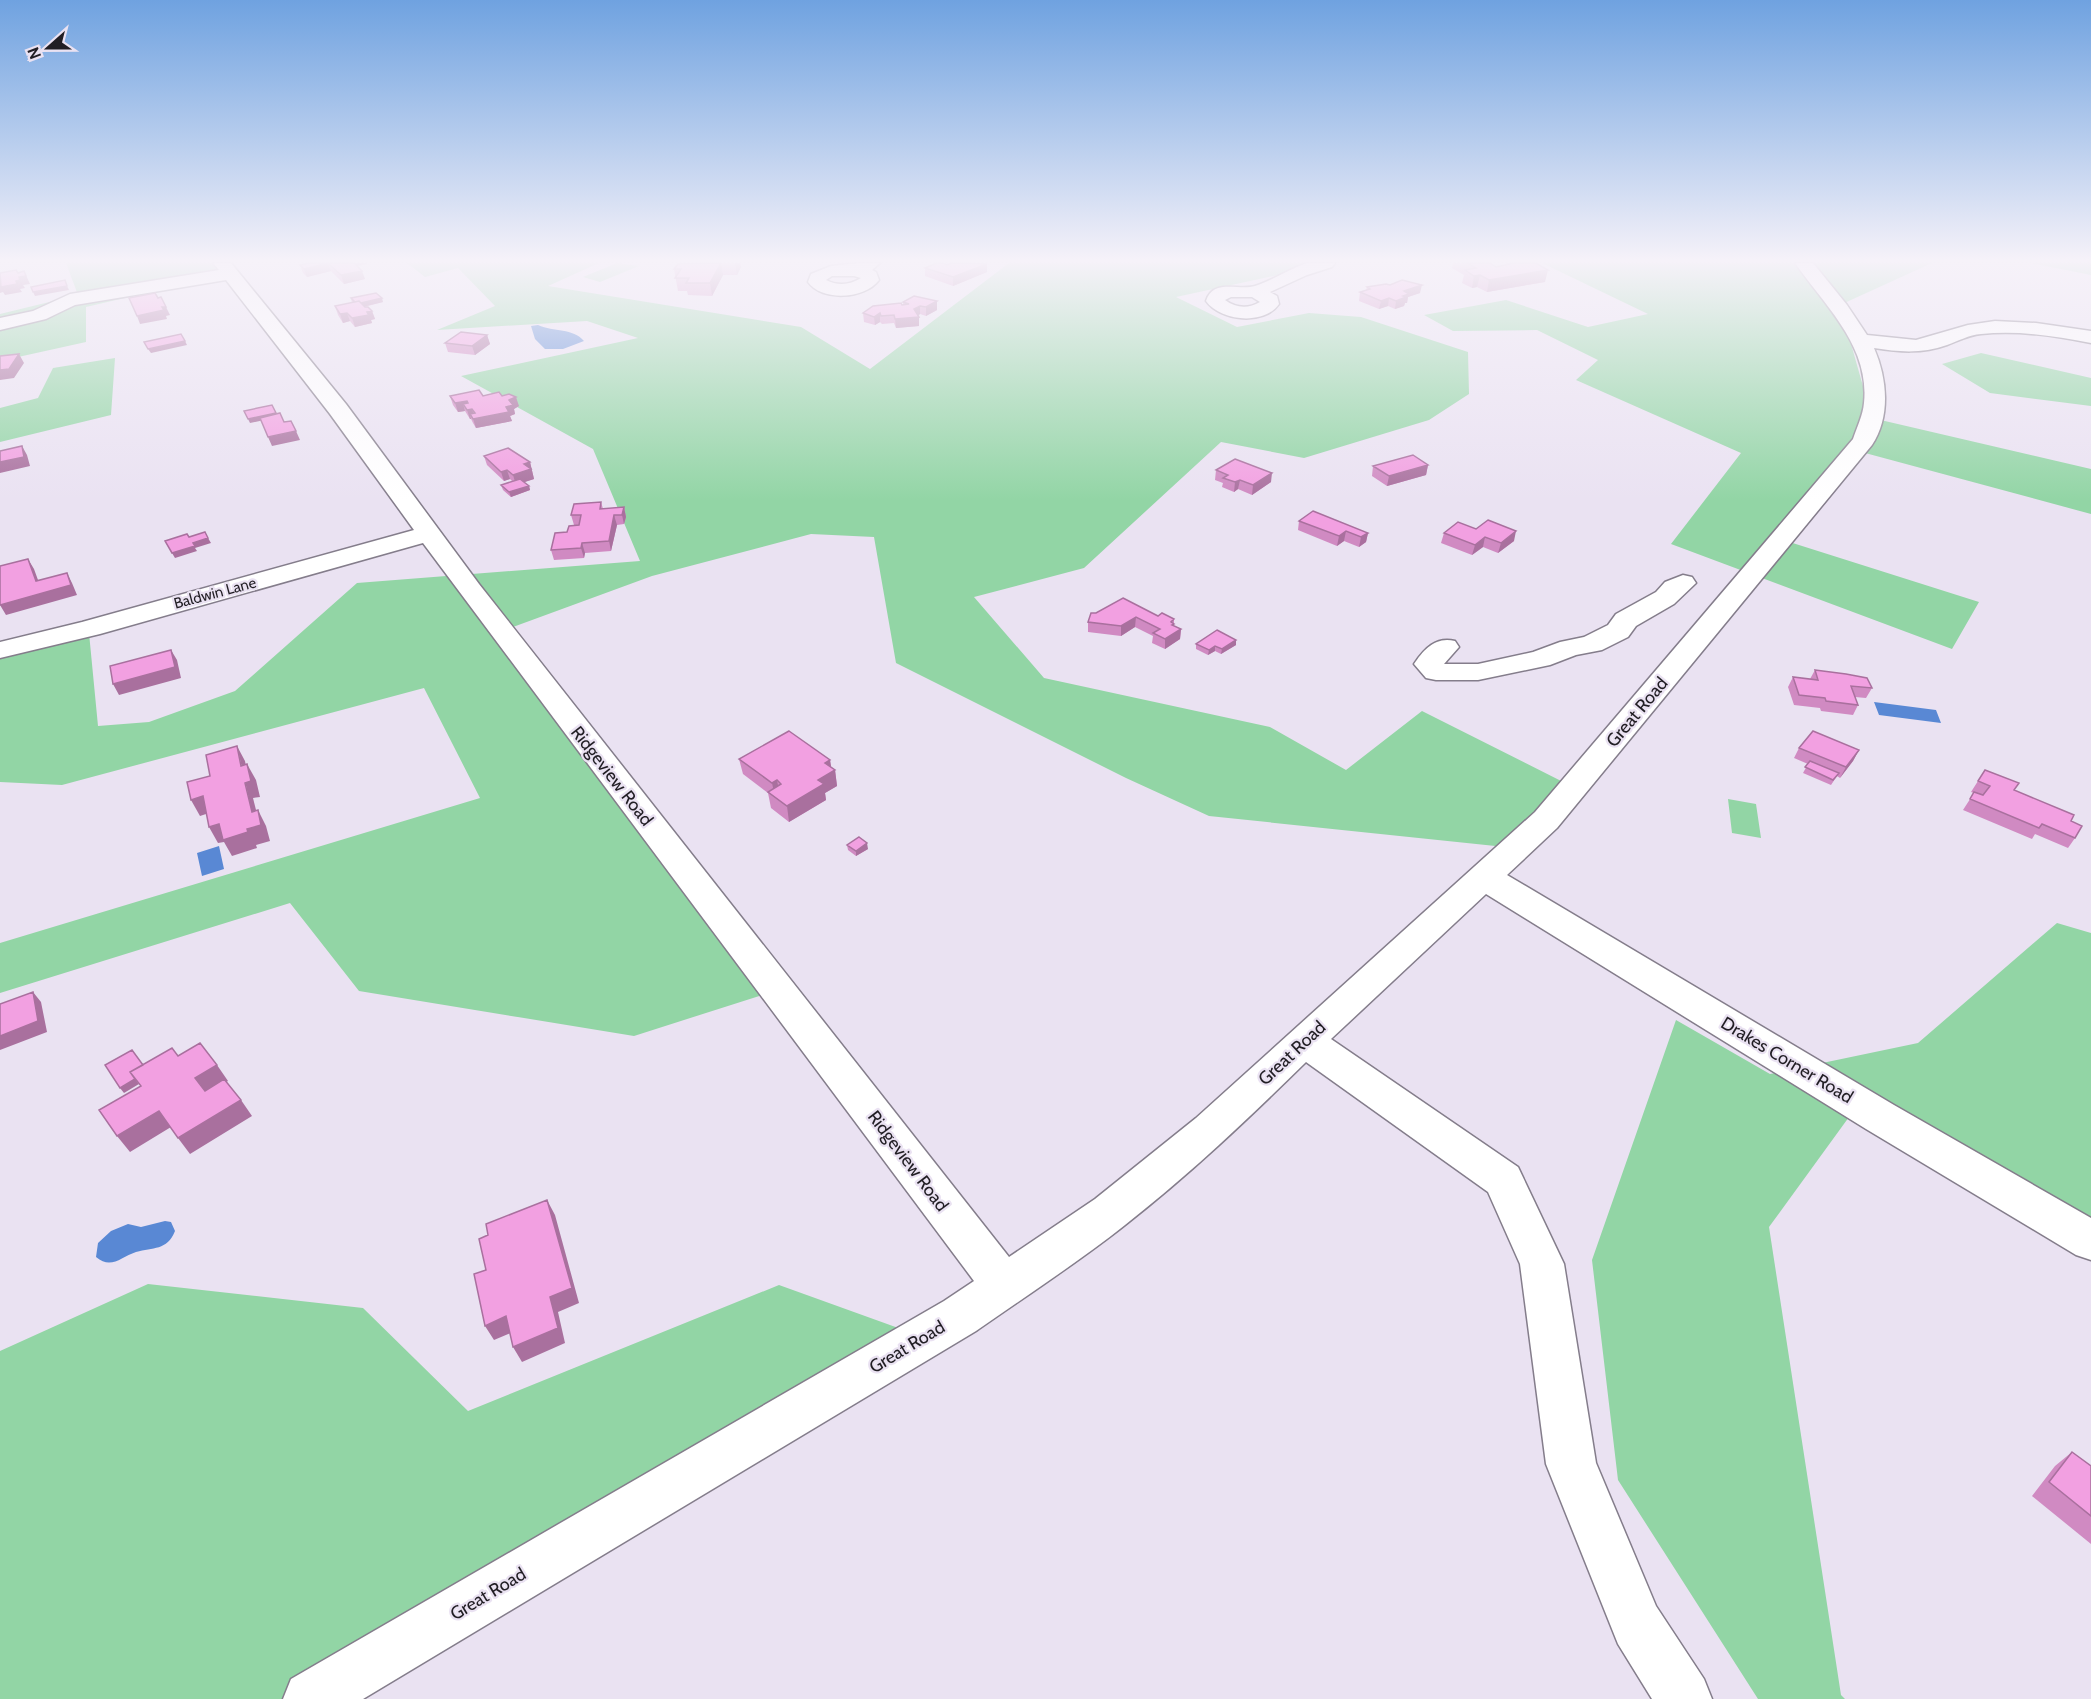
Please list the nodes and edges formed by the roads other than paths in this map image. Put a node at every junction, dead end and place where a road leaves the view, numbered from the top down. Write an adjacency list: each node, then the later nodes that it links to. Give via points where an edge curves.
1 (285, 342): 5 (street, Ridgeview Road)
2 (1862, 342): 9 (street, Great Road, via 1874,377 1875,400 1864,440 1546,820)
3 (1882, 342): 4 (street, via 1915,346)
4 (1937, 342)
5 (429, 534): 8 (street, Baldwin Lane); 12 (street, Ridgeview Road)
6 (1683, 583): 7 (street, via 1626,620 1618,631 1592,644 1540,659 1478,672 1436,672 1428,664)
7 (1445, 647)
8 (0, 650)
9 (1484, 877): 10 (street, Great Road); 11 (street, Drakes Corner Road, via 1880,1118)
10 (1305, 1041): 12 (street, Great Road, via 1210,1130 1110,1212); 14 (street, via 1503,1180 1542,1264 1571,1464 1637,1625)
11 (2091, 1241)
12 (1005, 1287): 13 (street, Great Road)
13 (311, 1699)
14 (1684, 1699)

